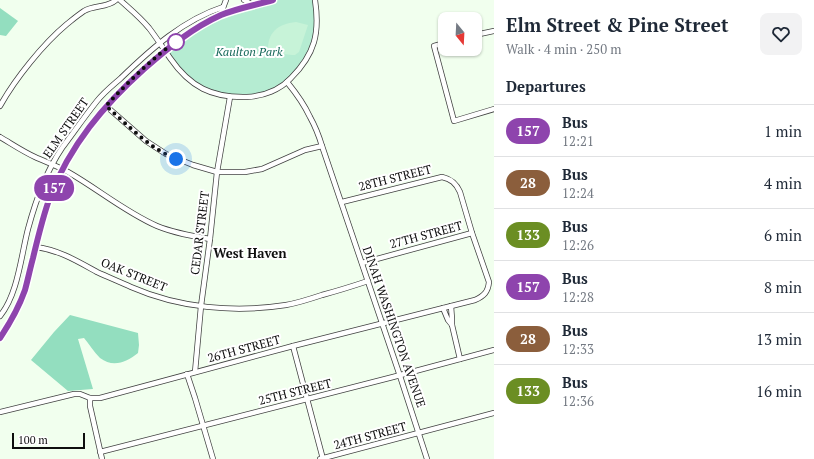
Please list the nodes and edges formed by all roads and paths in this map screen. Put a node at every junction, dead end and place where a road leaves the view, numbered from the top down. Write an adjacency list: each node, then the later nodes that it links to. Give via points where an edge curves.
1 (116, 0): 19 (street, via 85,10 62,28 20,76)
2 (120, 0): 12 (street, via 142,20)
3 (226, 0): 8 (street)
4 (244, 0): 7 (street)
5 (273, 0): 7 (street, ELM STREET)
6 (315, 0): 15 (street, via 315,39 306,60)
7 (253, 5): 9 (street, ELM STREET)
8 (224, 7): 9 (street); 12 (street, ELM STREET, via 202,15)
9 (220, 16): 14 (street, ELM STREET, via 183,36)
10 (494, 31): 11 (street)
11 (482, 34)
12 (160, 43): 14 (street); 16 (street, ELM STREET)
13 (438, 45): 21 (street, via 434,46 454,120)
14 (165, 50): 17 (street, via 189,80 209,92); 18 (street, ELM STREET)
15 (287, 82): 17 (street, via 273,91 262,94); 23 (street, DINAH WASHINGTON AVENUE, via 310,115)
16 (107, 91): 18 (street); 24 (street, ELM STREET, via 97,100)
17 (230, 96): 26 (street, CEDAR STREET)
18 (113, 99): 20 (street, ELM STREET)
19 (0, 106)
20 (106, 106): 25 (street, ELM STREET, via 80,140); 26 (street, via 160,151 176,159)
21 (494, 110)
22 (0, 137): 24 (street, via 20,150)
23 (322, 146): 26 (street, via 305,150 262,170); 27 (street, DINAH WASHINGTON AVENUE)
24 (53, 164): 25 (street); 36 (street, ELM STREET, via 33,212 10,298)
25 (63, 169): 29 (street, via 158,227); 30 (street, ELM STREET, via 46,208)
26 (218, 172): 29 (street, CEDAR STREET)
27 (342, 202): 28 (street, 28TH STREET, via 442,177 448,178 460,192); 31 (street, DINAH WASHINGTON AVENUE)
28 (472, 233): 31 (street, 27TH STREET); 34 (street, 26TH STREET, via 489,282 488,288 480,298)
29 (210, 239): 33 (street, CEDAR STREET)
30 (36, 247): 33 (street, OAK STREET, via 68,256 147,294); 39 (street, ELM STREET, via 25,290)
31 (362, 263): 32 (street, DINAH WASHINGTON AVENUE)
32 (368, 280): 33 (street, OAK STREET, via 287,305 252,308); 37 (street, DINAH WASHINGTON AVENUE)
33 (201, 306): 43 (street, CEDAR STREET)
34 (451, 306): 35 (street, 26TH STREET); 38 (street)
35 (443, 308): 37 (street, 26TH STREET); 38 (street)
36 (0, 316)
37 (382, 324): 40 (street, 26TH STREET); 45 (street, DINAH WASHINGTON AVENUE)
38 (452, 324): 42 (street)
39 (0, 338)
40 (293, 346): 43 (street, 26TH STREET); 47 (street)
41 (494, 350): 42 (street, 25TH STREET)
42 (460, 360): 45 (street, 25TH STREET)
43 (195, 372): 44 (street, 26TH STREET)
44 (187, 374): 46 (street, 26TH STREET, via 100,398); 50 (street)
45 (400, 376): 47 (street, 25TH STREET); 51 (street, DINAH WASHINGTON AVENUE)
46 (90, 398): 48 (street, 26TH STREET, via 74,394); 52 (street)
47 (307, 399): 50 (street, 25TH STREET); 54 (street)
48 (0, 412)
49 (494, 413): 51 (street, 24TH STREET)
50 (204, 426): 52 (street, 25TH STREET); 53 (street)
51 (419, 433): 54 (street, 24TH STREET); 55 (street, DINAH WASHINGTON AVENUE)
52 (100, 457)
53 (212, 459)
54 (322, 459)
55 (427, 459)

